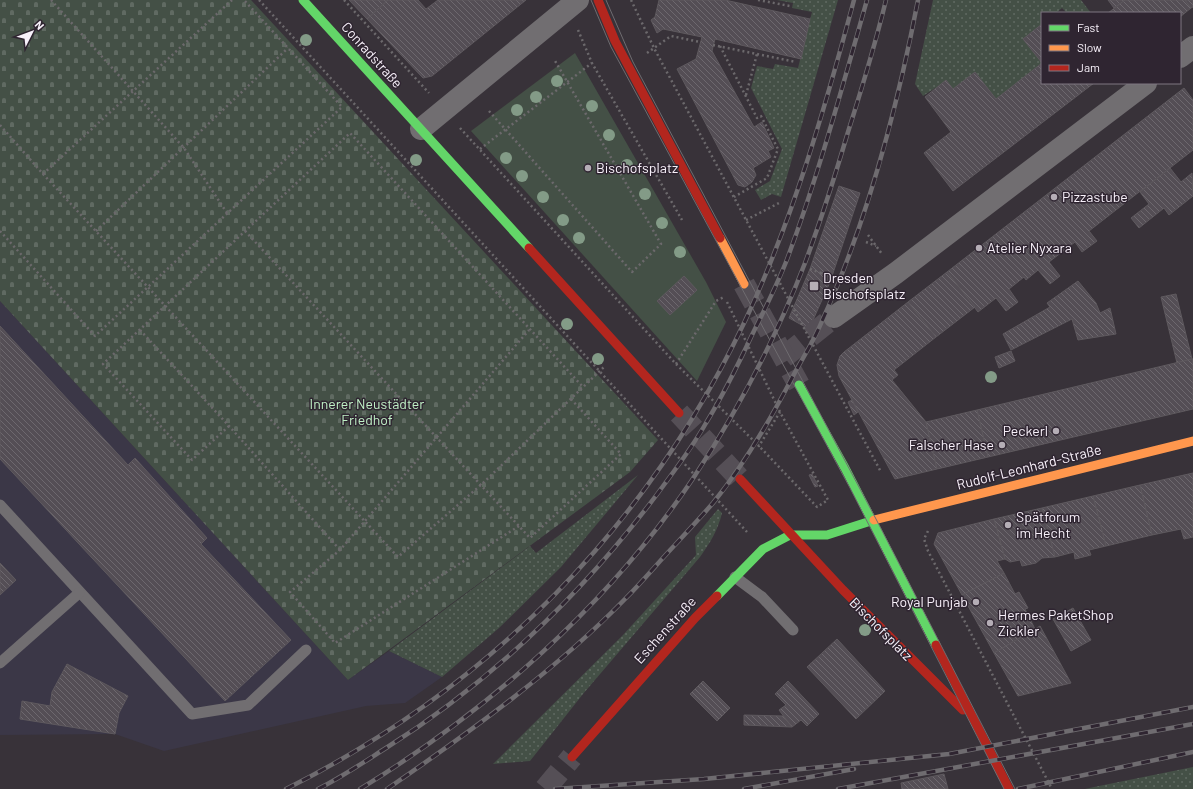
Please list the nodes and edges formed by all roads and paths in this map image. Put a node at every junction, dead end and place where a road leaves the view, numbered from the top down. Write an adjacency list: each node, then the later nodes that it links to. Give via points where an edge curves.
1 (51, 0): 27 (path)
2 (232, 0): 27 (path)
3 (244, 0): 17 (path)
4 (259, 0): 57 (path)
5 (303, 0): 32 (street, Conradstraße)
6 (344, 0): 29 (path)
7 (598, 0): 24 (street)
8 (630, 0): 18 (path)
9 (758, 0): 10 (path)
10 (771, 1): 12 (path)
11 (573, 4): 23 (path); 29 (street)
12 (790, 6)
13 (700, 42): 18 (path, via 671,36)
14 (714, 45): 15 (path)
15 (720, 46): 19 (path); 28 (path)
16 (1193, 47): 20 (street)
17 (288, 48): 34 (path); 39 (path, via 342,107)
18 (654, 48): 24 (path); 37 (path)
19 (757, 54): 22 (path); 28 (path)
20 (1181, 56)
21 (554, 59): 25 (path)
22 (796, 62)
23 (592, 63): 25 (path); 41 (path)
24 (628, 66): 49 (street)
25 (567, 82): 33 (path); 33 (path, via 661,244 632,272)
26 (1145, 84): 52 (street)
27 (132, 92): 34 (path); 36 (path)
28 (746, 95): 37 (path, via 757,118 761,116 778,149 768,178)
29 (444, 110): 32 (street); 35 (path)
30 (489, 111): 33 (path)
31 (0, 125): 36 (path)
32 (421, 129): 55 (street)
33 (505, 130): 35 (path)
34 (184, 148): 39 (path); 43 (path)
35 (480, 149): 56 (path)
36 (43, 174): 43 (path)
37 (734, 197): 40 (path)
38 (779, 203): 40 (path)
39 (227, 213): 50 (path)
40 (746, 220): 67 (path)
41 (682, 221)
42 (0, 231): 50 (path, via 95,336)
43 (96, 231): 50 (path)
44 (245, 231): 51 (path); 54 (path, via 350,133); 64 (path)
45 (866, 242): 46 (path)
46 (876, 246)
47 (810, 268): 48 (path)
48 (832, 277)
49 (744, 284)
50 (148, 287): 51 (path)
51 (166, 306): 53 (path); 71 (path)
52 (834, 317)
53 (140, 330): 63 (path); 63 (path, via 103,364 134,398 192,460)
54 (529, 330): 59 (path); 64 (path)
55 (622, 350): 57 (path); 62 (street)
56 (676, 364): 61 (path, via 716,301 724,296); 66 (path)
57 (600, 371): 59 (path); 76 (path)
58 (799, 385): 72 (street, Bischofsplatz)
59 (583, 387): 60 (path)
60 (571, 399): 69 (path); 73 (path, via 621,454 530,538)
61 (780, 412): 66 (path); 66 (path, via 828,500 817,507)
62 (679, 413)
63 (229, 426): 77 (path)
64 (437, 437): 69 (path); 71 (path)
65 (1193, 441): 72 (street, Rudolf-Leonhard-Straße)
66 (759, 446)
67 (881, 472)
68 (740, 479): 75 (street, Bischofsplatz)
69 (482, 484): 71 (path, via 398,558); 73 (path)
70 (0, 505): 79 (lane)
71 (364, 520): 77 (path)
72 (871, 520): 75 (street, via 827,535); 83 (street, Bischofsplatz)
73 (519, 526): 77 (path, via 335,643 290,592)
74 (932, 527): 86 (path, via 924,539 928,551)
75 (790, 535): 76 (street, Eschenstraße); 83 (street, Bischofsplatz)
76 (763, 549): 78 (street, Eschenstraße)
77 (340, 550)
78 (735, 577): 80 (lane, via 762,597); 84 (street, Eschenstraße, via 689,624)
79 (79, 593): 81 (lane, via 192,714 248,705); 82 (lane)
80 (792, 630)
81 (306, 650)
82 (0, 663)
83 (974, 721): 85 (street, Bischofsplatz)
84 (572, 757)
85 (1009, 789)
86 (1052, 789)

